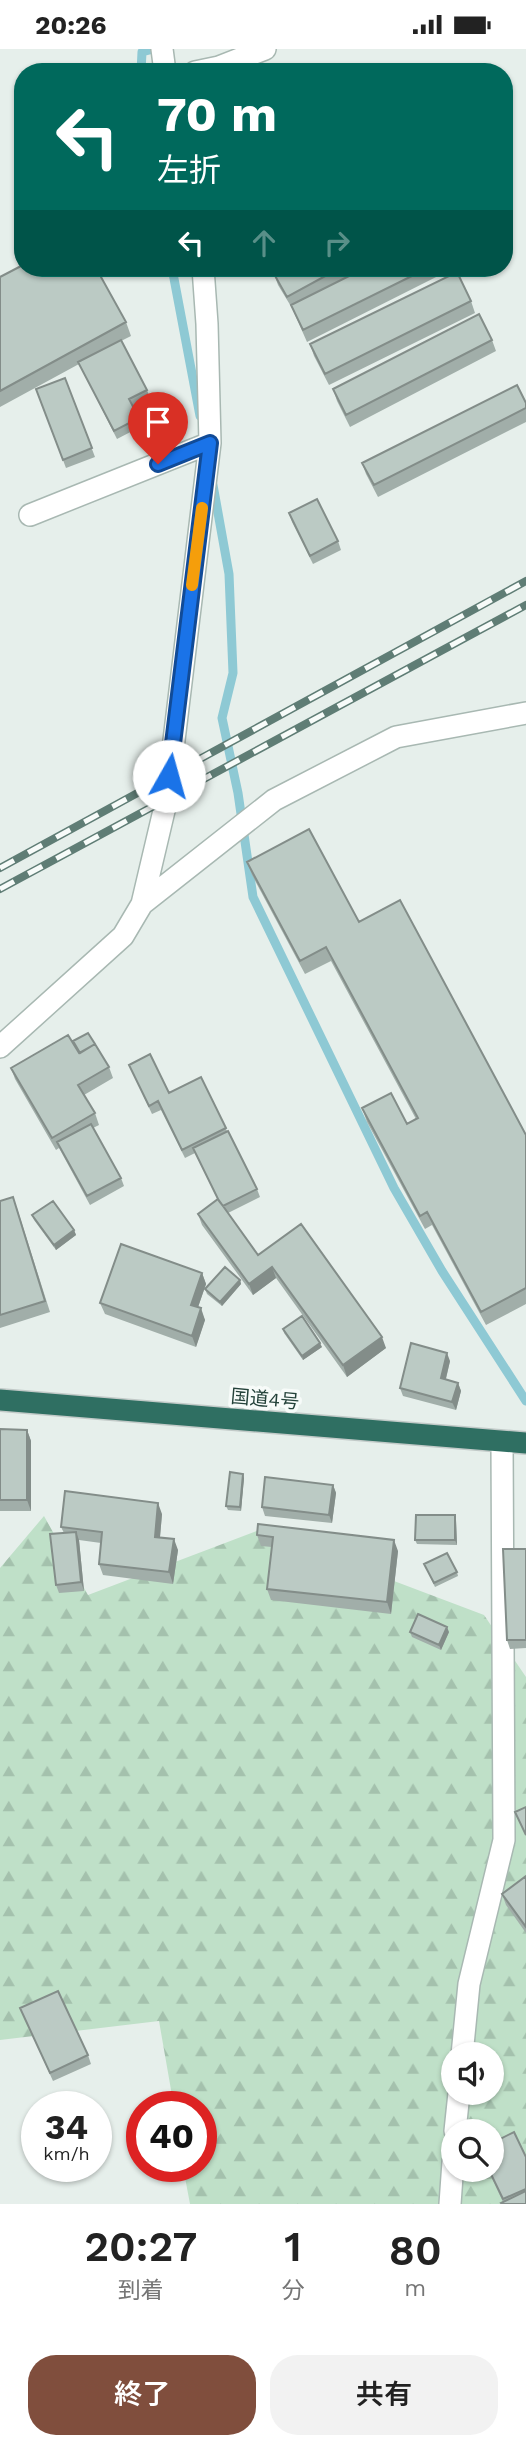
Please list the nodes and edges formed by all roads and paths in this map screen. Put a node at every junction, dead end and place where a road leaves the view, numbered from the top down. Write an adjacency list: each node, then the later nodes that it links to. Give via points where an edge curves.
1 (265, 49): 2 (street)
2 (229, 63)
3 (204, 277): 4 (street)
4 (210, 443): 5 (street); 7 (street, via 167,798)
5 (30, 515)
6 (526, 713): 7 (street, via 396,737 274,800)
7 (142, 904): 8 (street, via 123,936)
8 (0, 1047)
9 (0, 1400): 10 (highway, 国道4号)
10 (502, 1442): 11 (highway, 国道4号); 12 (street, via 504,1840 469,1984)
11 (526, 1443)
12 (463, 2042)
13 (452, 2182): 14 (street)
14 (450, 2204)

